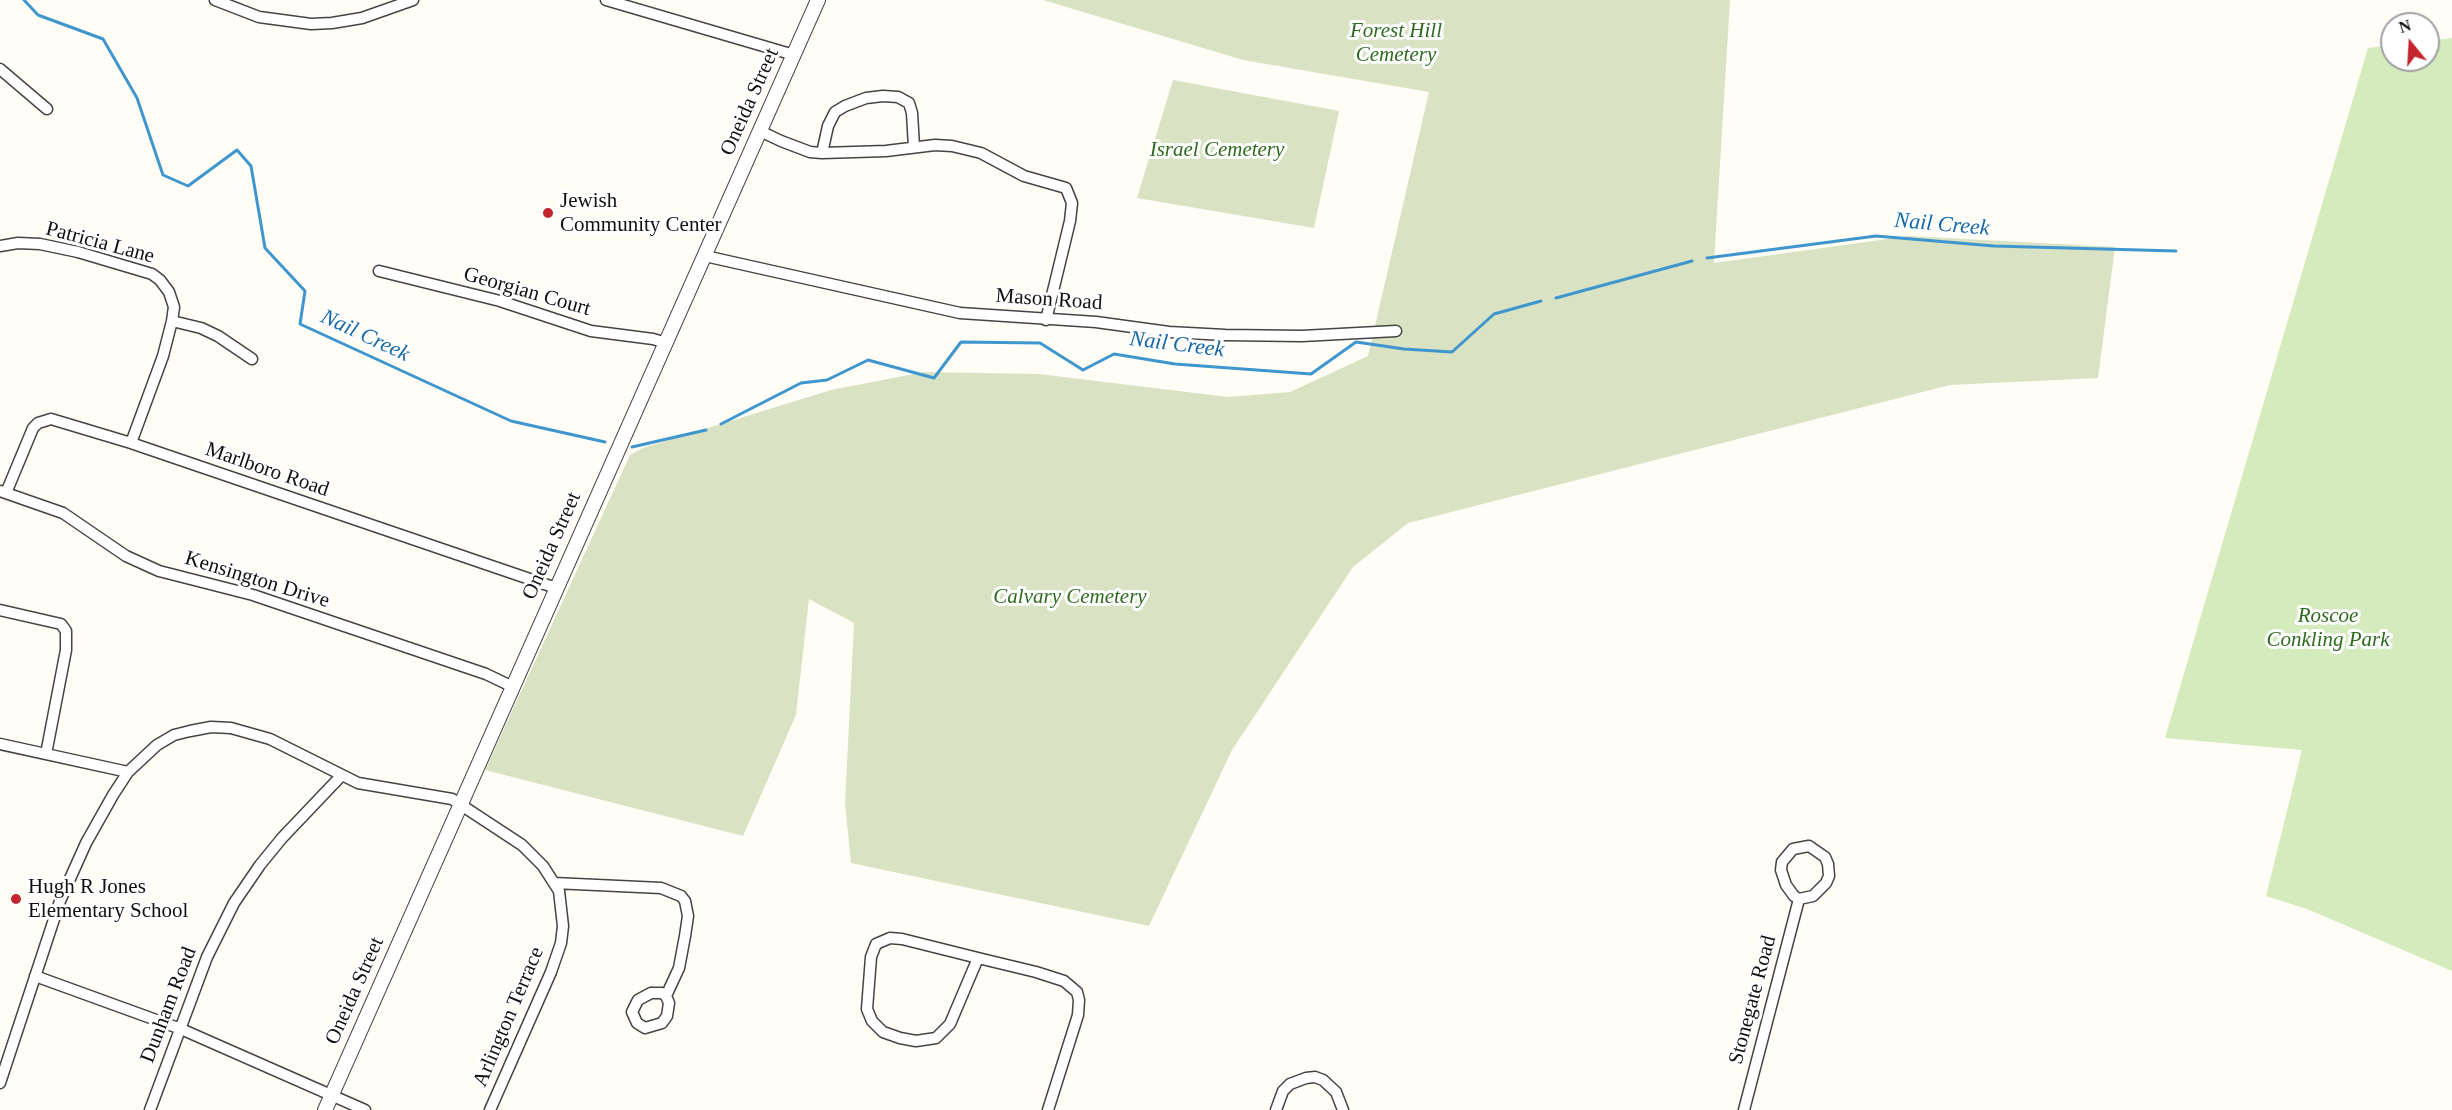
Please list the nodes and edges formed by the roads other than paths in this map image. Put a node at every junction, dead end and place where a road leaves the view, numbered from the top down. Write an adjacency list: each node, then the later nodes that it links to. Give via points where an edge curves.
1 (215, 0): 2 (street, via 259,17 311,24 362,18)
2 (413, 0)
3 (606, 0): 5 (street)
4 (818, 0): 5 (street, Oneida Street)
5 (794, 55): 8 (street, Oneida Street)
6 (0, 69): 7 (street)
7 (47, 109)
8 (760, 131): 10 (street, via 810,152); 12 (street, Oneida Street)
9 (914, 147): 10 (street); 10 (street, via 909,103 884,96 866,98 835,112); 14 (street, via 969,149 1024,176 1066,188 1072,203 1070,221)
10 (822, 153)
11 (0, 246): 15 (street, Patricia Lane, via 40,244 152,274 172,298)
12 (705, 256): 14 (street, Mason Road, via 960,313); 17 (street, Oneida Street)
13 (379, 271): 17 (street, Georgian Court, via 500,301 591,331)
14 (1046, 320): 16 (street, Mason Road, via 1225,335)
15 (172, 321): 18 (street, via 218,336); 19 (street, Patricia Lane)
16 (1396, 331)
17 (666, 343): 21 (street, Oneida Street)
18 (252, 359)
19 (131, 443): 20 (street, Marlboro Road, via 51,419 38,423); 21 (street, Marlboro Road)
20 (3, 492): 23 (street, Kensington Drive, via 63,513 126,556 159,571 253,595 486,674)
21 (556, 588): 23 (street, Oneida Street)
22 (0, 610): 25 (street, via 61,624 66,631 66,650)
23 (513, 687): 28 (street, Oneida Street)
24 (0, 744): 25 (street)
25 (46, 754): 26 (street)
26 (128, 772): 27 (street, Arlington Terrace, via 174,735 211,727 231,728 270,739); 32 (street, Arlington Terrace, via 86,843 60,901)
27 (342, 776): 28 (street, Arlington Terrace); 34 (street, Dunham Road, via 282,838 234,903 207,957)
28 (461, 804): 29 (street, Arlington Terrace, via 522,844); 36 (street, Oneida Street)
29 (554, 883): 33 (street, via 661,888 681,896 688,916 686,936 679,968); 40 (street, Arlington Terrace, via 562,909 561,944)
30 (1799, 899): 30 (street, via 1786,885 1782,862 1793,849 1809,846 1825,857 1829,876 1813,896); 44 (street, Stonegate Road)
31 (978, 958): 31 (street, via 902,939 881,941 871,957 867,1009 872,1021 883,1032 900,1038 936,1038 950,1024); 41 (street, via 1064,981 1077,992 1079,1008)
32 (35, 976): 34 (street); 35 (street, Arlington Terrace)
33 (666, 996)
34 (181, 1029): 36 (street); 37 (street, Dunham Road)
35 (0, 1083)
36 (332, 1095): 38 (street, Oneida Street); 39 (street)
37 (150, 1110)
38 (325, 1110)
39 (365, 1110)
40 (490, 1110)
41 (1048, 1110)
42 (1276, 1110): 43 (street, via 1283,1091 1306,1077 1323,1080 1336,1092)
43 (1343, 1110)
44 (1744, 1110)

